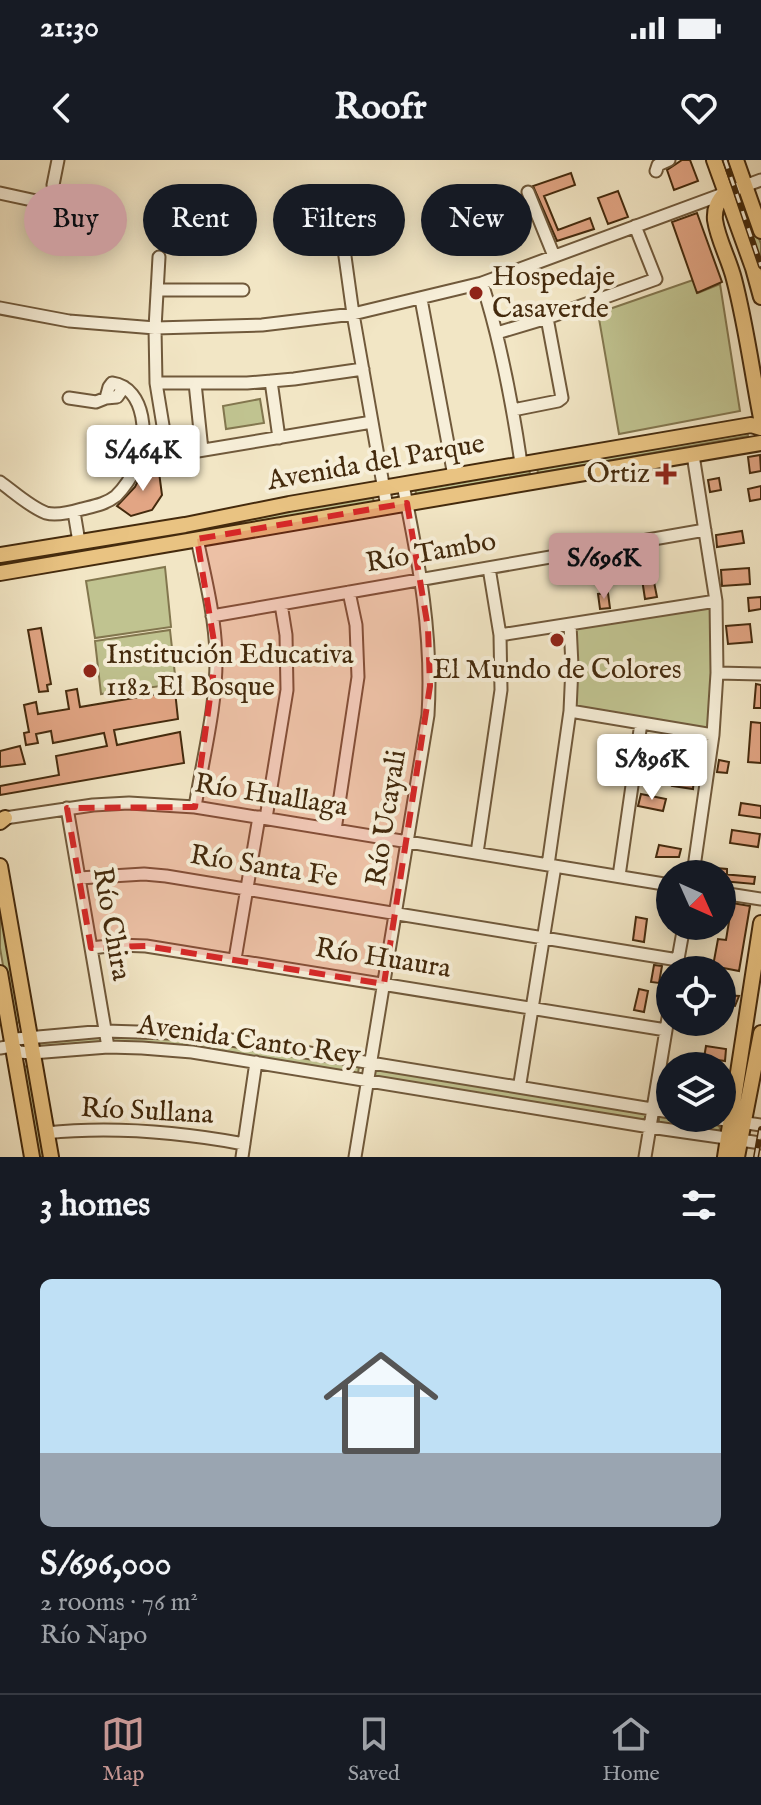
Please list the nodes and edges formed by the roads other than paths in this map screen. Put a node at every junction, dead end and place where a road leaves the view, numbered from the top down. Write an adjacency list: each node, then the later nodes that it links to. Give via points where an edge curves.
1 (58, 160): 7 (street)
2 (669, 160): 5 (street)
3 (714, 160): 9 (main road)
4 (742, 164): 8 (main road)
5 (656, 171)
6 (761, 180): 8 (street)
7 (53, 184)
8 (745, 186): 9 (street); 11 (main road); 15 (main road)
9 (726, 192): 14 (street); 22 (main road); 36 (main road, via 715,221 746,327)
10 (0, 193): 12 (street)
11 (761, 195)
12 (24, 198)
13 (532, 202): 17 (street)
14 (635, 226): 17 (street); 26 (street, via 656,279)
15 (761, 231)
16 (345, 256): 25 (street)
17 (554, 256): 19 (street)
18 (159, 257): 20 (street)
19 (482, 283): 23 (street); 28 (street)
20 (157, 290): 21 (street); 27 (street)
21 (243, 290)
22 (761, 297)
23 (421, 299): 25 (street); 42 (street)
24 (0, 308): 27 (street, via 69,321)
25 (353, 314): 27 (street, via 262,325); 29 (street)
26 (547, 318): 28 (street); 34 (street, via 562,398)
27 (155, 328): 31 (street)
28 (497, 333): 34 (street)
29 (363, 369): 30 (street); 35 (street)
30 (271, 381): 32 (street); 37 (street)
31 (156, 383): 32 (street); 39 (street, via 168,456)
32 (195, 383): 39 (street)
33 (69, 398): 48 (street, via 96,402 117,397 124,387 135,399 143,428 136,467 116,496)
34 (513, 410): 41 (street)
35 (372, 422): 37 (street); 45 (street)
36 (757, 424): 38 (street); 41 (main road, Avenida del Parque)
37 (279, 438): 39 (street)
38 (756, 444): 40 (main road, Avenida del Parque)
39 (202, 450)
40 (693, 455): 46 (main road, Avenida del Parque); 49 (street)
41 (521, 463): 42 (main road, Avenida del Parque)
42 (454, 476): 44 (main road, Avenida del Parque)
43 (0, 482): 48 (street, via 44,512)
44 (403, 485): 45 (main road, Avenida del Parque); 46 (street, Río Ucayali)
45 (384, 488): 47 (street); 51 (main road, Avenida del Parque)
46 (407, 503): 47 (main road, Avenida del Parque); 57 (street, Río Ucayali)
47 (387, 507): 50 (main road, Avenida del Parque)
48 (74, 512): 51 (street)
49 (705, 530): 55 (street, Río Tambo); 59 (street)
50 (197, 539): 54 (main road, Avenida del Parque); 61 (street)
51 (79, 542): 52 (main road, Avenida del Parque)
52 (48, 547): 53 (main road, Avenida del Parque); 54 (main road)
53 (0, 555)
54 (50, 564): 56 (main road, Avenida del Parque)
55 (489, 568): 57 (street, Río Tambo); 63 (street)
56 (0, 573)
57 (421, 579): 58 (street, Río Tambo); 74 (street, Río Ucayali, via 430,686)
58 (349, 592): 60 (street, Río Tambo); 73 (street, via 358,677)
59 (716, 601): 62 (street); 64 (street)
60 (281, 604): 61 (street, Río Tambo); 71 (street, via 287,690)
61 (212, 616): 69 (street, via 215,683)
62 (570, 624): 63 (street); 66 (street)
63 (500, 635): 75 (street, via 499,706)
64 (717, 673): 65 (street); 68 (street)
65 (761, 674)
66 (570, 711): 67 (street); 77 (street)
67 (641, 723): 68 (street); 79 (street)
68 (713, 735): 76 (street)
69 (195, 807): 70 (street, Río Huallaga, via 129,803); 71 (street, Río Huallaga)
70 (67, 808): 72 (street, Río Huallaga); 80 (street, Río Chira)
71 (263, 818): 73 (street, Río Huallaga); 82 (street)
72 (2, 819)
73 (335, 830): 74 (street, Río Huallaga)
74 (407, 842): 75 (street, Río Huallaga); 85 (street, Río Ucayali)
75 (477, 853): 77 (street, Río Huallaga)
76 (695, 860)
77 (551, 865): 79 (street, Río Huallaga); 87 (street)
78 (0, 866): 98 (main road)
79 (619, 876): 81 (street, Río Huallaga)
80 (79, 878): 82 (street, Río Santa Fe, via 144,874); 88 (street, Río Chira)
81 (656, 883)
82 (247, 888): 85 (street, Río Santa Fe); 89 (street)
83 (736, 895): 84 (street)
84 (761, 899)
85 (396, 913): 87 (street, Río Santa Fe); 92 (street, Río Ucayali)
86 (761, 923): 108 (main road)
87 (542, 937): 90 (street, Río Santa Fe); 93 (street)
88 (91, 948): 89 (street, Río Huaura, via 146,946); 95 (street, Río Chira)
89 (235, 959): 92 (street, Río Huaura)
90 (656, 961)
91 (0, 973): 99 (main road)
92 (384, 984): 93 (street, Río Huaura); 103 (street, Río Ucayali)
93 (532, 1008): 94 (street, Río Huaura); 105 (street)
94 (656, 1028)
95 (105, 1031): 98 (street, Avenida Canto Rey); 100 (street, Río Chira); 103 (street, Avenida Canto Rey, via 213,1037)
96 (761, 1033): 108 (main road)
97 (665, 1036): 106 (street)
98 (30, 1037): 99 (street, Avenida Canto Rey); 101 (main road)
99 (6, 1047): 101 (street, Avenida Canto Rey); 115 (main road)
100 (108, 1047): 101 (street, Avenida Canto Rey); 102 (street, Avenida Canto Rey)
101 (32, 1053): 111 (main road)
102 (256, 1062): 104 (street, Avenida Canto Rey); 114 (street)
103 (372, 1064): 104 (street, Río Ucayali); 106 (street, Avenida Canto Rey)
104 (368, 1081): 110 (street, Avenida Canto Rey); 118 (street, Río Ucayali)
105 (520, 1083)
106 (652, 1109): 107 (street, Avenida Canto Rey); 110 (street)
107 (656, 1110)
108 (737, 1121): 109 (street); 112 (main road)
109 (761, 1125)
110 (650, 1127): 112 (street, Avenida Canto Rey); 119 (street)
111 (46, 1133): 114 (street, Río Sullana, via 169,1132); 116 (main road)
112 (734, 1140): 113 (street, Avenida Canto Rey); 120 (main road); 121 (main road)
113 (761, 1143)
114 (244, 1144): 117 (street)
115 (32, 1157)
116 (51, 1157)
117 (242, 1157)
118 (355, 1157)
119 (645, 1157)
120 (725, 1157)
121 (737, 1157)

